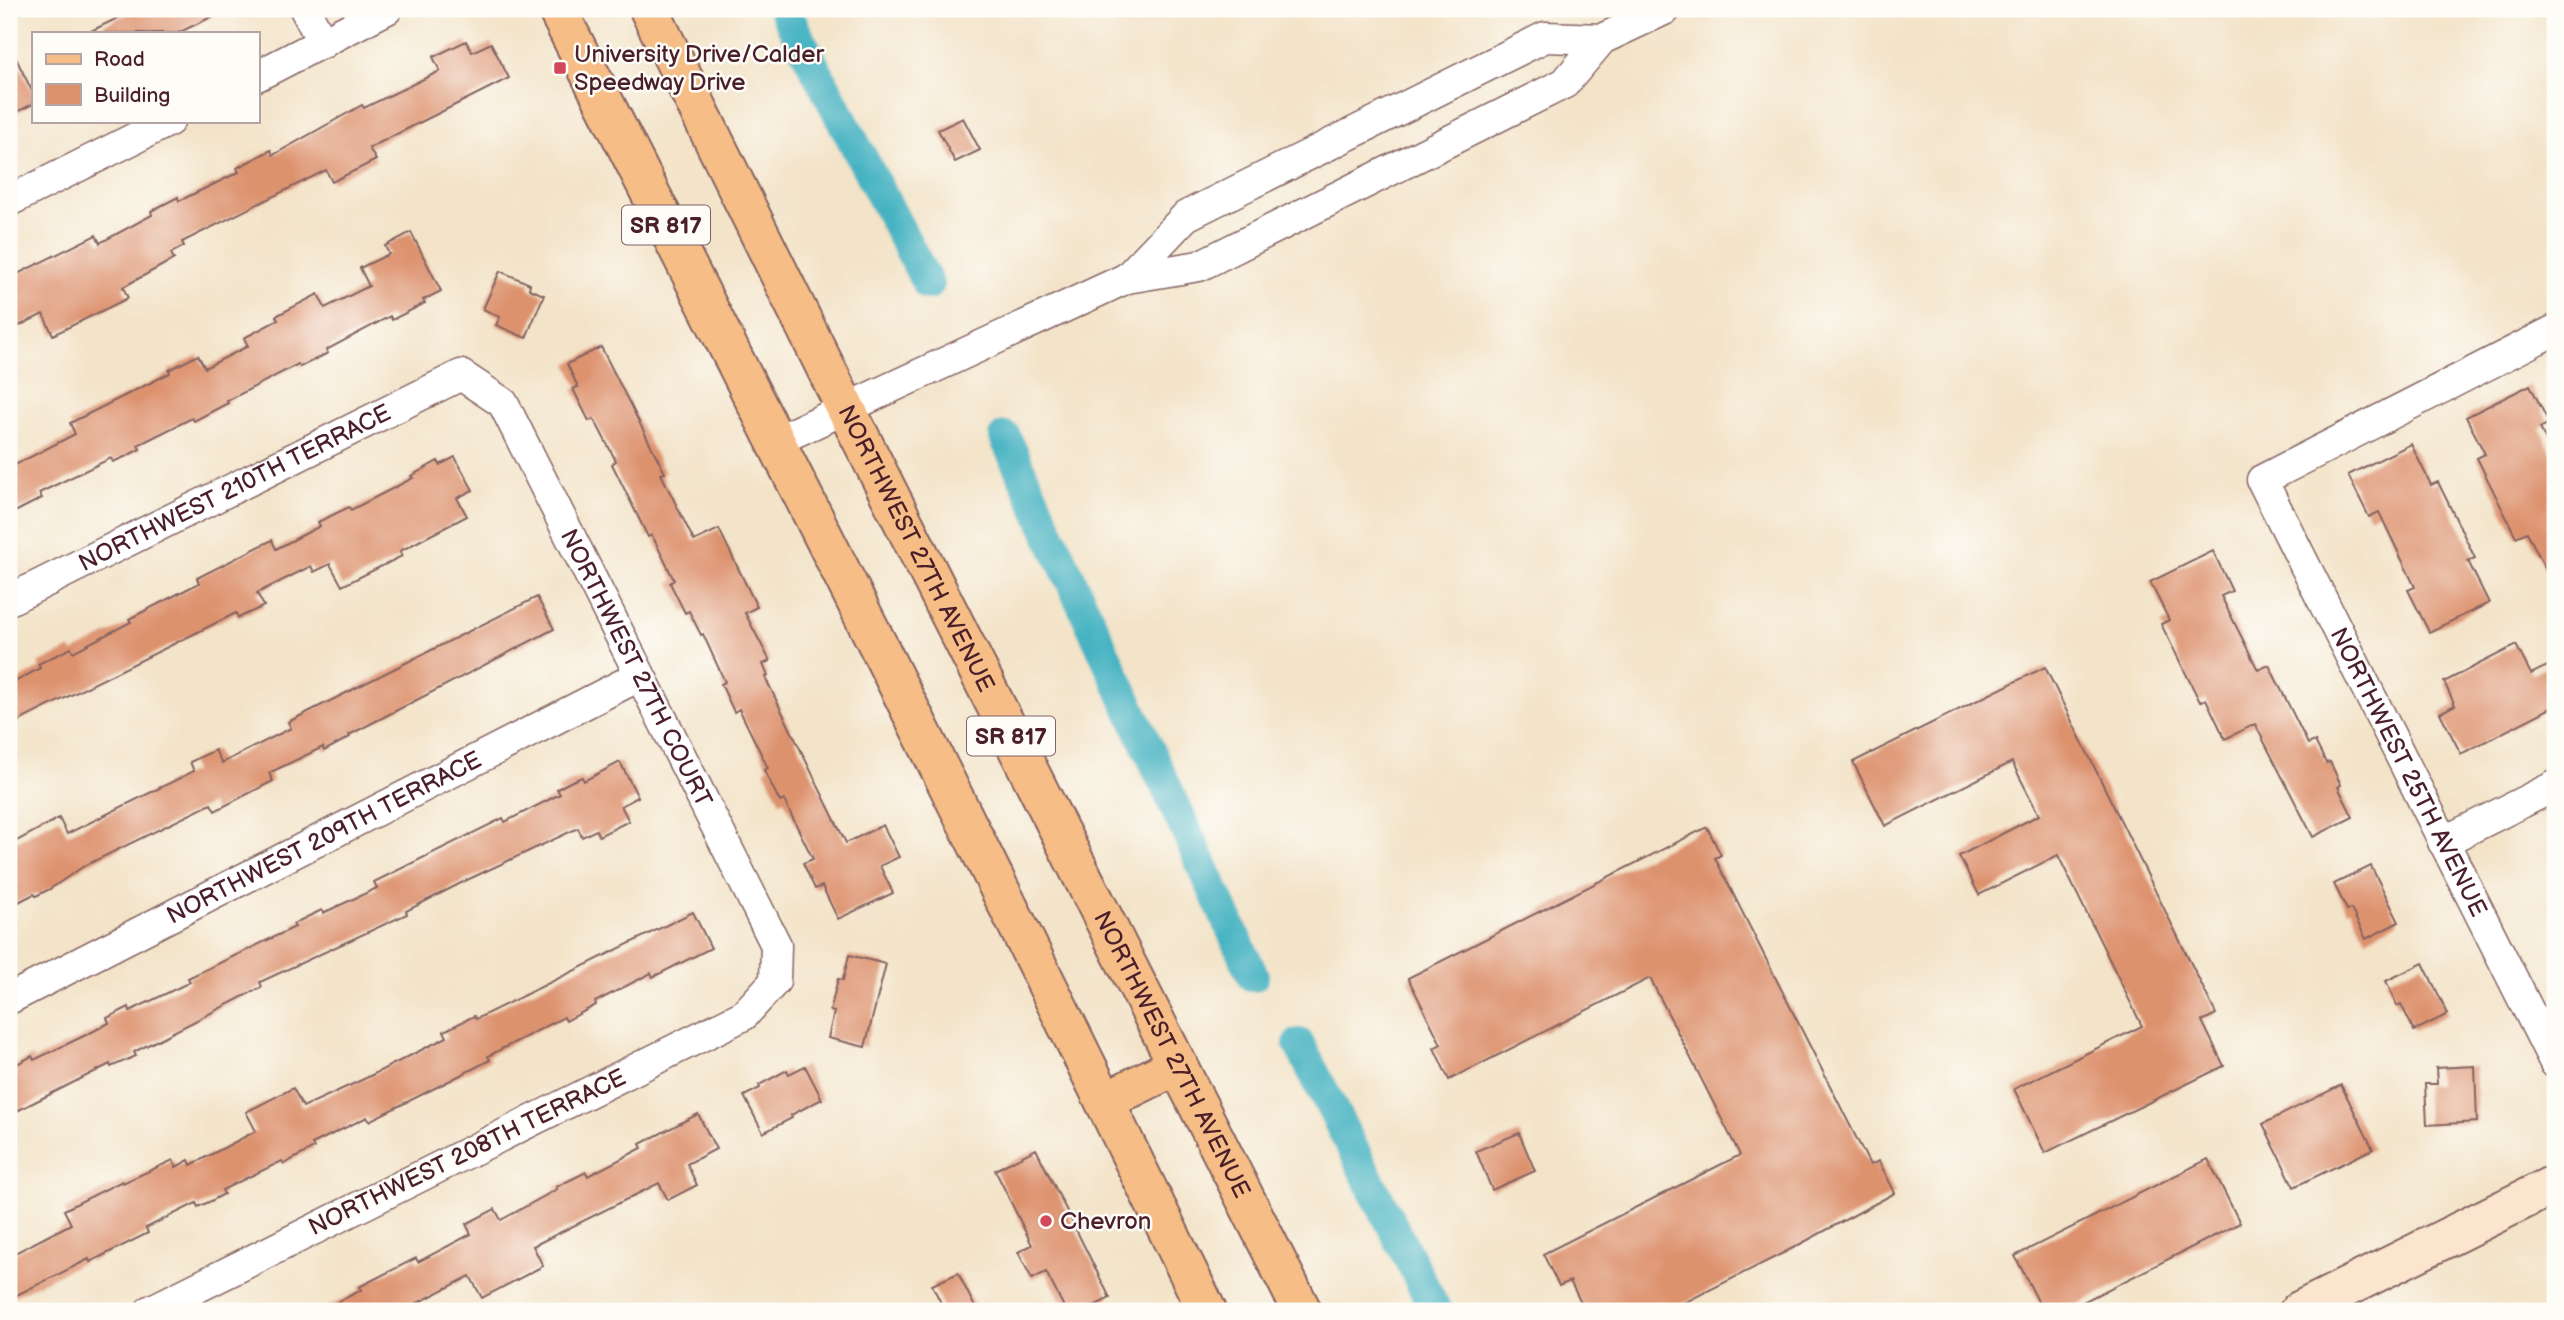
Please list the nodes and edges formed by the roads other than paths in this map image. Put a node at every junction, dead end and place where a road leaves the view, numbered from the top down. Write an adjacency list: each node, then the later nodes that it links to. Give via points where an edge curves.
1 (305, 9): 7 (street)
2 (387, 9): 7 (street)
3 (557, 9): 15 (main road, SR 817)
4 (649, 9): 14 (main road, NORTHWEST 27TH AVENUE / SR 817)
5 (1666, 9): 6 (street)
6 (1602, 39): 11 (street, via 1565,83 1553,90 1199,267); 11 (street, via 1545,37 1198,209)
7 (323, 43): 8 (street)
8 (259, 75)
9 (167, 122): 10 (street)
10 (9, 201)
11 (1127, 278): 14 (street)
12 (2555, 330): 19 (street, NORTHWEST 25TH AVENUE, via 2262,480)
13 (461, 375): 16 (street, NORTHWEST 210TH TERRACE); 17 (street, NORTHWEST 27TH COURT, via 503,403)
14 (845, 407): 15 (street); 23 (main road, NORTHWEST 27TH AVENUE / SR 817)
15 (776, 441): 24 (main road, SR 817)
16 (9, 600)
17 (639, 676): 20 (street, NORTHWEST 27TH COURT, via 776,945); 21 (street, NORTHWEST 209TH TERRACE)
18 (2555, 786): 19 (street)
19 (2443, 842): 22 (street, NORTHWEST 25TH AVENUE)
20 (775, 981): 26 (street, NORTHWEST 208TH TERRACE, via 744,1015)
21 (9, 999)
22 (2555, 1063)
23 (1178, 1065): 24 (main road); 28 (main road, NORTHWEST 27TH AVENUE / SR 817)
24 (1105, 1101): 27 (main road, SR 817)
25 (2555, 1184): 29 (street)
26 (150, 1311)
27 (1207, 1311)
28 (1302, 1311)
29 (2299, 1311)

